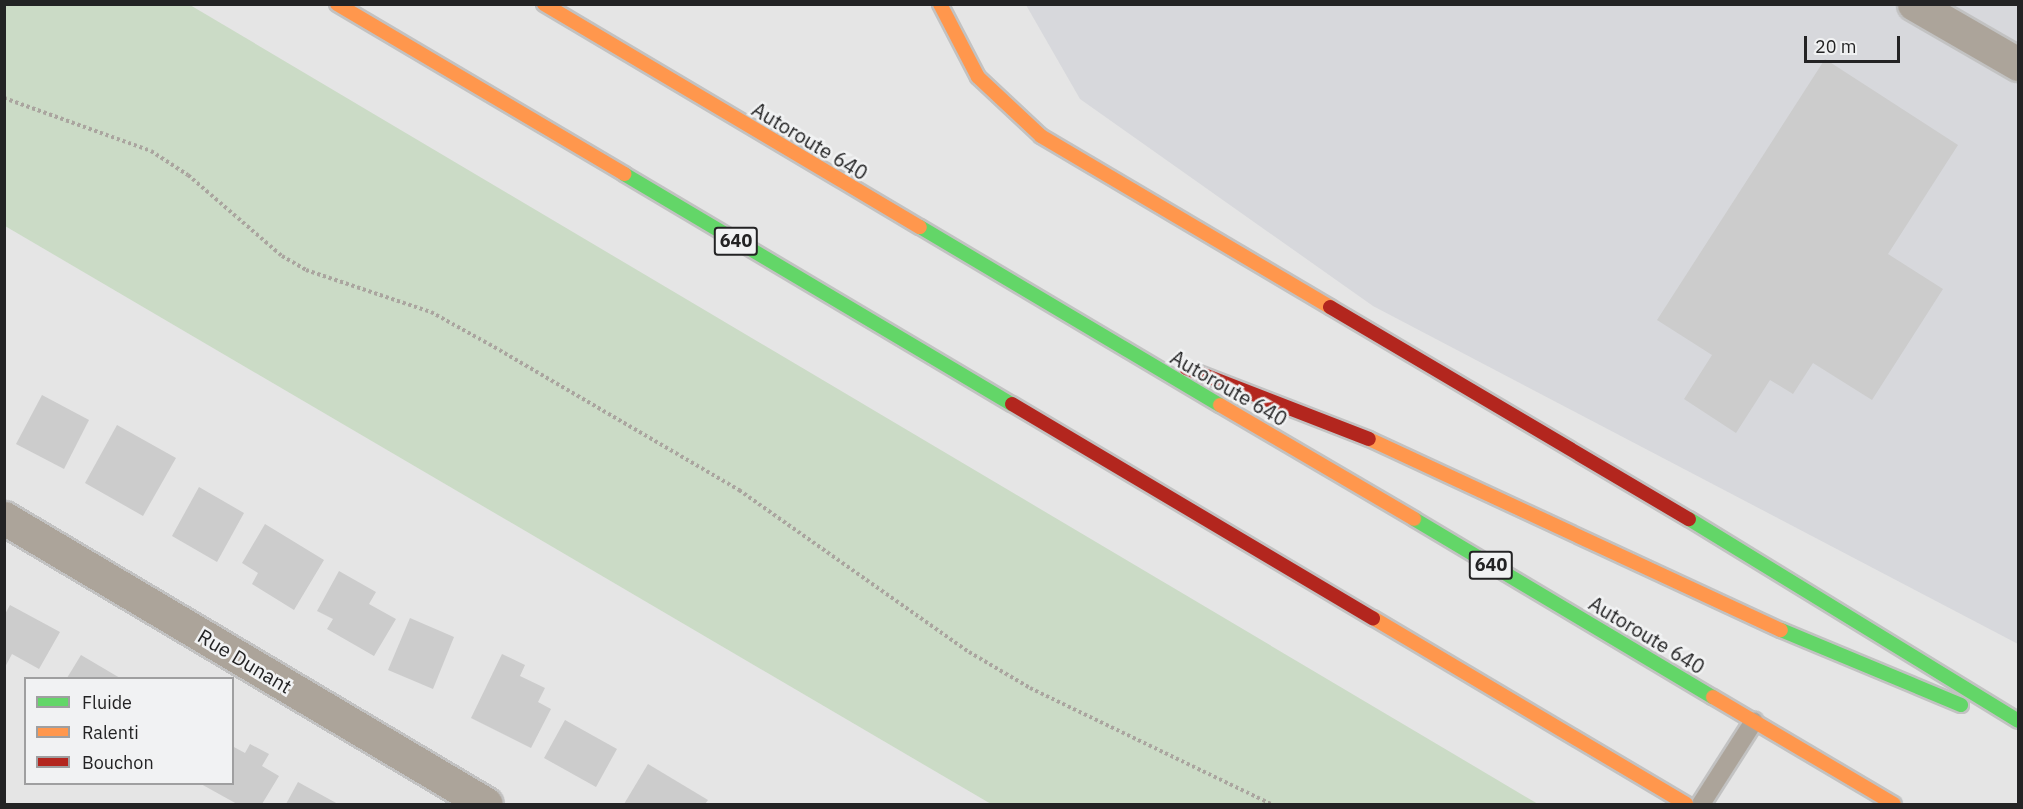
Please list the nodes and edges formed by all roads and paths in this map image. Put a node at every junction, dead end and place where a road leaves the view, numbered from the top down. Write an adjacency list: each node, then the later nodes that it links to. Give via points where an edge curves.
1 (337, 4): 14 (highway, 640)
2 (544, 4): 7 (highway, Autoroute 640 / 640)
3 (939, 4): 10 (highway, via 978,77 1041,136)
4 (1914, 4): 5 (street)
5 (2019, 64)
6 (4, 98): 13 (path, via 151,151 188,175 282,256 306,270 431,312 489,344 739,490 969,652 1030,688)
7 (1086, 328): 9 (highway, Autoroute 640 / 640); 11 (highway, via 1432,464 1802,640)
8 (4, 518): 12 (street, Rue Dunant)
9 (1754, 721): 15 (lane); 16 (highway, Autoroute 640 / 640)
10 (2019, 721)
11 (2019, 728)
12 (486, 804)
13 (1270, 804)
14 (1686, 804)
15 (1701, 804)
16 (1894, 804)

